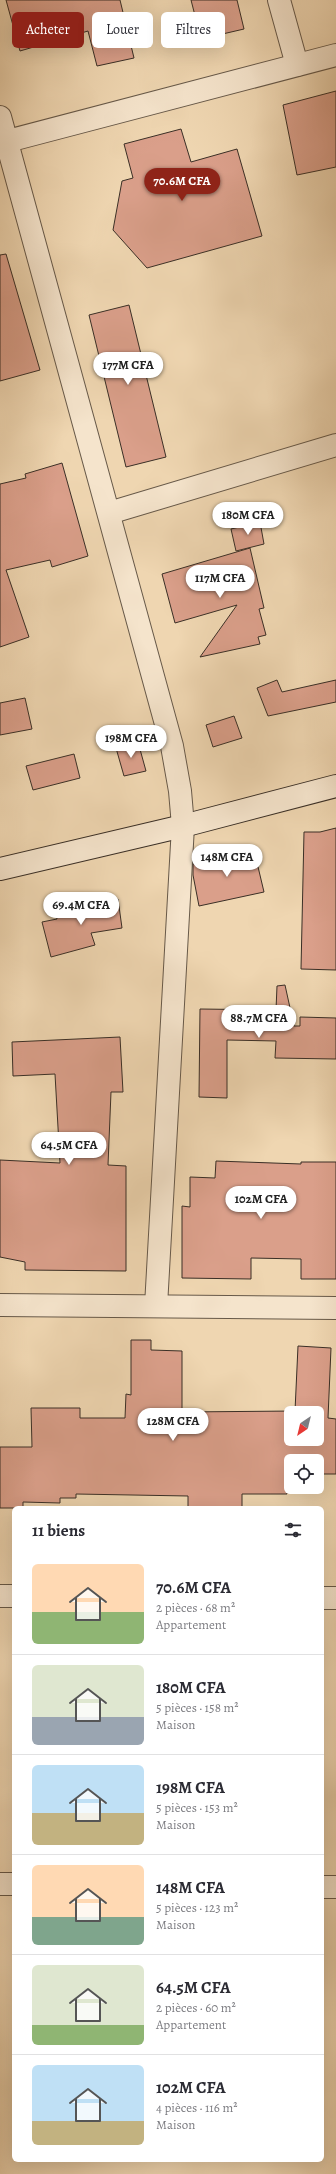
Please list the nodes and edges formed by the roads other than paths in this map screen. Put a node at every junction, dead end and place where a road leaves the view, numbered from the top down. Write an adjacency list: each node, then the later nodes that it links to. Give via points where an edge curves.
1 (280, 0): 3 (street)
2 (336, 55): 3 (street)
3 (297, 65): 5 (street)
4 (0, 117): 5 (street)
5 (3, 142): 7 (street)
6 (336, 445): 7 (street)
7 (109, 513): 9 (street, via 172,746)
8 (336, 786): 9 (street)
9 (183, 826): 10 (street); 12 (street)
10 (0, 869)
11 (0, 1305): 12 (street)
12 (156, 1306): 13 (street)
13 (336, 1308)
14 (0, 1596): 15 (street)
15 (12, 1596)
16 (324, 1598): 17 (street)
17 (336, 1598)
18 (0, 1884): 19 (street)
19 (12, 1884)
20 (324, 1887): 21 (street)
21 (336, 1887)

